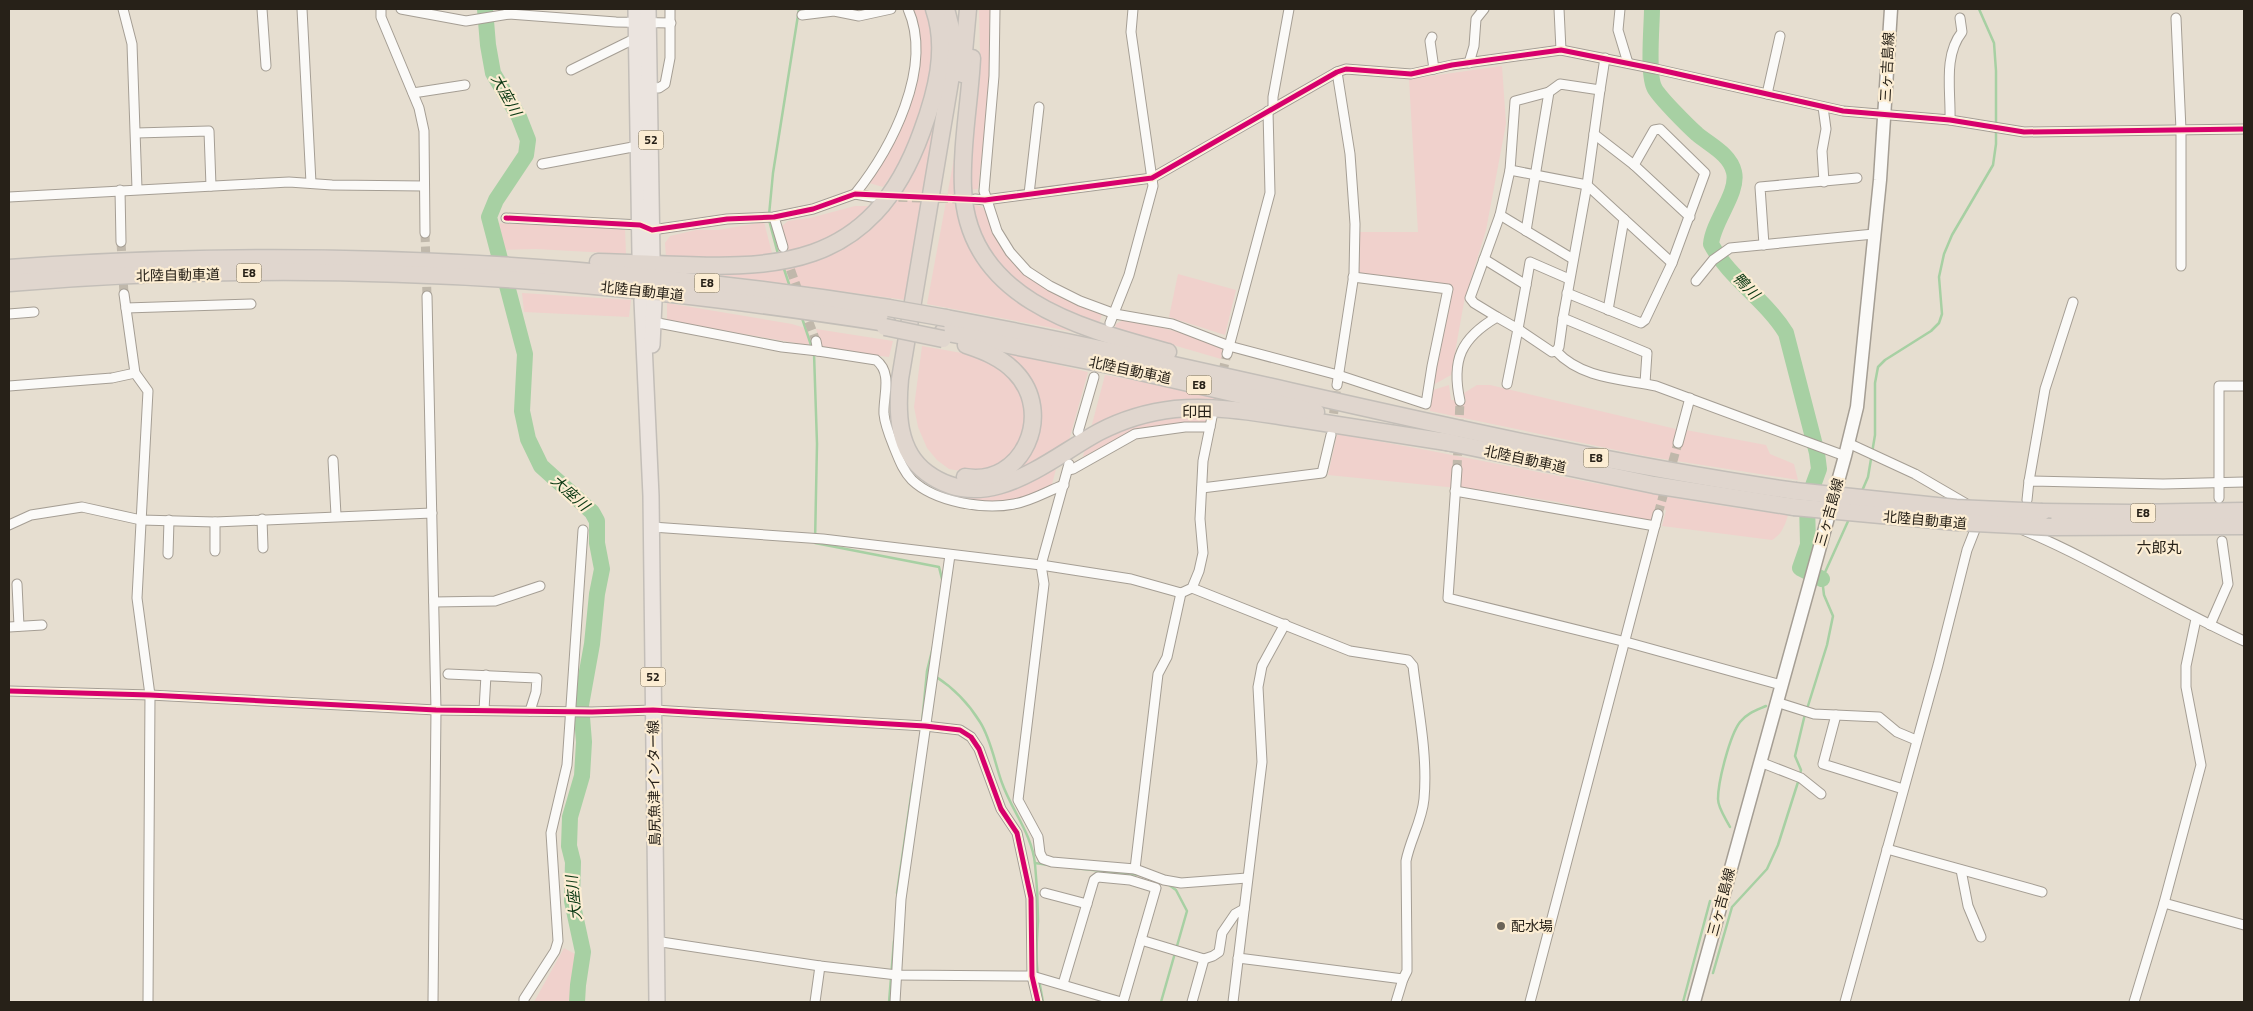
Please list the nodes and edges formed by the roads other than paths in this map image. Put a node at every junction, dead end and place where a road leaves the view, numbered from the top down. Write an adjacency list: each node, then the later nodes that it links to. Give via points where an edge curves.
1 (123, 9): 48 (street, via 132,44)
2 (262, 9): 31 (street)
3 (302, 9): 58 (street)
4 (381, 9): 39 (street)
5 (401, 9): 19 (street, via 466,21)
6 (670, 9): 24 (street)
7 (891, 9): 20 (street, via 860,16 834,11)
8 (908, 9): 64 (street, via 915,36 912,83 885,150)
9 (934, 9): 89 (highway, via 940,40 939,68 920,139 902,176 882,206 844,240 798,259 758,266)
10 (946, 9): 132 (highway, via 953,36 953,64 898,397 903,438 923,470 945,484 957,487 998,486 1023,477 1099,432 1127,420 1192,408 1251,412)
11 (970, 9): 111 (highway, via 911,372 909,415 920,450 938,468 970,478 992,475 1012,463 1026,447 1034,417 1030,394 1016,373 995,356 964,344); 127 (highway, via 973,44 963,170 964,204 976,243 999,277 1041,308 1083,326 1148,347)
12 (995, 9): 69 (street, via 994,76)
13 (1133, 9): 55 (street, via 1131,32)
14 (1289, 9): 43 (street)
15 (1484, 9): 29 (street, via 1476,19 1474,46)
16 (1559, 9): 27 (street)
17 (1620, 9): 30 (street, via 1618,30)
18 (1891, 9): 44 (main road, 三ヶ吉島線)
19 (509, 11): 23 (street)
20 (802, 15)
21 (1960, 18): 45 (street, via 1962,32 1956,40 1949,66)
22 (2176, 18): 47 (street)
23 (641, 20): 24 (street); 33 (street); 36 (main road, 52); 50 (main road, 52)
24 (670, 23): 36 (street, via 670,58 665,84 663,87)
25 (1780, 36): 40 (street)
26 (1432, 37): 32 (street)
27 (1561, 50): 28 (street); 29 (street)
28 (1605, 58): 30 (street); 37 (street)
29 (1468, 63): 32 (street)
30 (1628, 63): 40 (street)
31 (266, 66)
32 (1434, 69): 34 (street, via 1411,74)
33 (571, 70)
34 (1337, 72): 43 (street); 90 (street, via 1350,154 1355,224)
35 (465, 85): 39 (street)
36 (650, 87): 75 (main road, 52)
37 (1600, 90): 38 (street, via 1560,84); 49 (street)
38 (1549, 92): 53 (street, via 1515,101); 54 (street)
39 (413, 93): 61 (street, via 420,108 424,132)
40 (1767, 94): 42 (street)
41 (1039, 107): 65 (street)
42 (1824, 107): 44 (street); 57 (street)
43 (1270, 110): 55 (street); 113 (street, via 1270,192)
44 (1884, 113): 45 (street); 78 (main road, 三ヶ吉島線)
45 (1950, 120): 47 (street, via 2024,132)
46 (2244, 129): 47 (street)
47 (2181, 130): 86 (street)
48 (136, 133): 60 (street, via 209,131); 62 (street)
49 (1594, 134): 52 (street); 59 (street)
50 (638, 146): 51 (street); 75 (main road, 52)
51 (542, 164)
52 (1634, 165): 72 (street); 72 (street, via 1654,130 1660,129 1705,173)
53 (1510, 170): 54 (street); 70 (street)
54 (1535, 174): 59 (street); 76 (street)
55 (1152, 178): 65 (street); 104 (street, via 1153,186 1129,275)
56 (1857, 178): 57 (street)
57 (1824, 182): 80 (street, via 1760,188)
58 (311, 184): 60 (street); 61 (street)
59 (1586, 185): 74 (street); 84 (street)
60 (211, 186): 62 (street)
61 (424, 186): 77 (street)
62 (137, 189): 63 (street)
63 (120, 190): 66 (street); 79 (street)
64 (854, 194): 67 (street); 71 (street, via 813,209)
65 (1029, 194): 69 (street)
66 (9, 197)
67 (872, 197)
68 (975, 199): 69 (street)
69 (985, 200): 104 (street, via 997,231 1027,271 1080,301)
70 (1500, 215): 76 (street); 83 (street)
71 (774, 217): 75 (street); 81 (street)
72 (1690, 217): 85 (street)
73 (506, 218): 75 (street)
74 (1624, 219): 85 (street); 101 (street)
75 (646, 227): 82 (main road, 52)
76 (1526, 231): 84 (street)
77 (426, 233)
78 (1874, 234): 80 (street); 134 (main road, 三ヶ吉島線, via 1857,407)
79 (121, 242)
80 (1764, 245): 92 (street, via 1730,248 1712,260)
81 (783, 248)
82 (646, 255)
83 (1484, 259): 94 (street); 105 (street, via 1470,298)
84 (1573, 259): 91 (street)
85 (1672, 262): 101 (street, via 1646,320 1641,323)
86 (2181, 266)
87 (9, 268): 88 (highway, 北陸自動車道 / E8, via 300,258 441,262)
88 (488, 268): 89 (highway); 93 (highway, 北陸自動車道 / E8, via 380,274 126,276)
89 (525, 269): 107 (highway, 北陸自動車道 / E8, via 695,296); 107 (highway, 北陸自動車道 / E8, via 686,280)
90 (1353, 277): 117 (street); 117 (street, via 1448,289 1426,404)
91 (1569, 279): 94 (street, via 1530,262); 95 (street)
92 (1696, 281)
93 (9, 283)
94 (1526, 285): 110 (street)
95 (1567, 293): 101 (street); 106 (street)
96 (124, 294): 100 (street)
97 (427, 296): 148 (street)
98 (2073, 302): 137 (street, via 2044,389)
99 (251, 304): 100 (street)
100 (126, 308): 116 (street)
101 (1608, 310)
102 (34, 312): 103 (street)
103 (9, 314)
104 (1114, 314): 109 (street); 113 (street, via 1172,324)
105 (1497, 317): 110 (street); 125 (street, via 1468,339 1461,349 1456,374)
106 (1563, 318): 115 (street); 119 (street, via 1647,353)
107 (887, 319): 111 (highway, 北陸自動車道 / E8)
108 (653, 322): 114 (street); 126 (main road, 島尻魚津インター線 / 52); 126 (main road, 島尻魚津インター線 / 52, via 648,300)
109 (1110, 323)
110 (1518, 329): 115 (street, via 1552,352); 120 (street)
111 (944, 330): 127 (highway, 北陸自動車道 / E8, via 1127,354); 132 (highway, 北陸自動車道 / E8)
112 (816, 341): 114 (street)
113 (1228, 350): 117 (street)
114 (818, 351): 140 (street, via 876,360 882,364 886,375 884,415 888,432 903,469 913,481 931,492 966,504 985,506 1014,504)
115 (1556, 351): 119 (street, via 1587,372 1623,382)
116 (135, 373): 122 (street, via 112,378); 152 (street, via 148,391)
117 (1338, 375): 121 (street)
118 (1094, 377): 130 (street)
119 (1645, 383): 124 (street)
120 (1507, 384)
121 (1338, 385)
122 (9, 386)
123 (2244, 386): 138 (street, via 2219,386)
124 (1690, 398): 133 (street); 134 (street)
125 (1460, 401)
126 (648, 414): 158 (main road, 島尻魚津インター線 / 52)
127 (1398, 415): 144 (highway, 北陸自動車道 / E8)
128 (1212, 417): 129 (street)
129 (1210, 427): 140 (street, via 1136,434 1074,469 1068,467); 141 (street, via 1203,461)
130 (1078, 432)
131 (1331, 436): 141 (street, via 1322,473)
132 (1453, 443): 144 (highway, 北陸自動車道 / E8, via 1654,485)
133 (1678, 443)
134 (1847, 449): 147 (street, via 1915,474); 181 (main road, 三ヶ吉島線)
135 (333, 460): 150 (street)
136 (1456, 469): 142 (street)
137 (2029, 481): 138 (street); 145 (street)
138 (2218, 482): 139 (street); 143 (street)
139 (2244, 482)
140 (1064, 485): 165 (street)
141 (1202, 488): 168 (street, via 1203,553)
142 (1455, 491): 156 (street); 178 (street, via 1448,598)
143 (2219, 498)
144 (1794, 499): 146 (highway, 北陸自動車道 / E8, bridge, via 2042,512); 157 (highway, 北陸自動車道 / E8, bridge, via 1956,522 2051,527)
145 (2027, 500)
146 (2244, 511)
147 (1981, 512): 171 (street, via 2055,543); 192 (street, via 1967,550)
148 (432, 513): 150 (street); 170 (street)
149 (1658, 514): 156 (street)
150 (336, 516): 151 (street)
151 (262, 519): 154 (street); 161 (street)
152 (141, 520): 153 (street); 155 (street, via 82,507 31,514); 183 (street, via 137,598)
153 (169, 520): 154 (street); 163 (street)
154 (215, 522): 162 (street)
155 (9, 525)
156 (1655, 526): 178 (street)
157 (2244, 526)
158 (652, 528): 164 (street, via 823,539); 187 (main road, 島尻魚津インター線 / 52)
159 (583, 530): 189 (street)
160 (2222, 541): 174 (street, via 2228,584)
161 (263, 548)
162 (215, 551)
163 (168, 554)
164 (950, 555): 165 (street); 191 (street)
165 (1042, 565): 169 (street, via 1130,579); 197 (street, via 1044,584 1018,800 1020,807 1031,820 1043,859)
166 (18, 584): 175 (street)
167 (540, 586): 170 (street, via 495,600)
168 (1192, 588): 169 (street); 172 (street)
169 (1181, 593): 197 (street, via 1167,658 1158,674)
170 (434, 602): 185 (street)
171 (2196, 619): 174 (street); 202 (street, via 2186,666 2186,687 2201,765)
172 (1285, 624): 199 (street, via 1262,666 1258,687 1262,762); 214 (street, via 1350,651 1408,660 1412,666 1424,753 1424,799 1406,862 1407,959)
173 (42, 625): 175 (street)
174 (2210, 625): 177 (street)
175 (19, 626): 176 (street)
176 (9, 627)
177 (2244, 641)
178 (1626, 642): 181 (street); 227 (street)
179 (448, 674): 180 (street)
180 (486, 675): 186 (street); 188 (street, via 537,678)
181 (1781, 685): 184 (main road, 三ヶ吉島線)
182 (9, 691): 183 (street)
183 (150, 695): 185 (street); 216 (street)
184 (1776, 702): 190 (street, via 1814,714); 193 (main road, 三ヶ吉島線)
185 (436, 710): 186 (street); 217 (street)
186 (484, 710): 188 (street)
187 (653, 710): 189 (street); 191 (street); 207 (main road, 島尻魚津インター線 / 52)
188 (530, 711): 189 (street)
189 (569, 712): 218 (street, via 567,765 551,833 558,941 555,952)
190 (1836, 714): 192 (street, via 1879,717 1896,732); 194 (street, via 1823,764)
191 (926, 726): 212 (street, via 901,898); 213 (street, via 960,730 971,737 979,749 1001,809 1017,833 1031,898)
192 (1916, 740): 194 (street)
193 (1760, 762): 195 (street, via 1801,778); 228 (main road, 三ヶ吉島線)
194 (1903, 789): 196 (street)
195 (1821, 794)
196 (1887, 850): 198 (street); 229 (street)
197 (1135, 869): 199 (street, via 1182,883)
198 (1961, 870): 201 (street); 206 (street, via 1968,906)
199 (1247, 878): 204 (street)
200 (1045, 892): 203 (street)
201 (2042, 892)
202 (2164, 903): 205 (street); 230 (street)
203 (1087, 904): 208 (street, via 1094,880 1098,877 1130,880 1156,888); 215 (street)
204 (1244, 908): 209 (street, via 1235,914 1222,933 1219,952); 210 (street)
205 (2244, 925)
206 (1981, 937)
207 (655, 940): 211 (street); 219 (main road, 島尻魚津インター線 / 52)
208 (1141, 940): 209 (street); 223 (street)
209 (1204, 958): 224 (street)
210 (1238, 958): 214 (street); 225 (street)
211 (820, 966): 212 (street); 220 (street)
212 (897, 976): 213 (street); 221 (street)
213 (1032, 976): 215 (street); 222 (street)
214 (1403, 979): 226 (street)
215 (1063, 984): 223 (street)
216 (148, 1002)
217 (433, 1002)
218 (524, 1002)
219 (657, 1002)
220 (815, 1002)
221 (895, 1002)
222 (1038, 1002)
223 (1122, 1002)
224 (1192, 1002)
225 (1232, 1002)
226 (1396, 1002)
227 (1530, 1002)
228 (1694, 1002)
229 (1845, 1002)
230 (2134, 1002)

